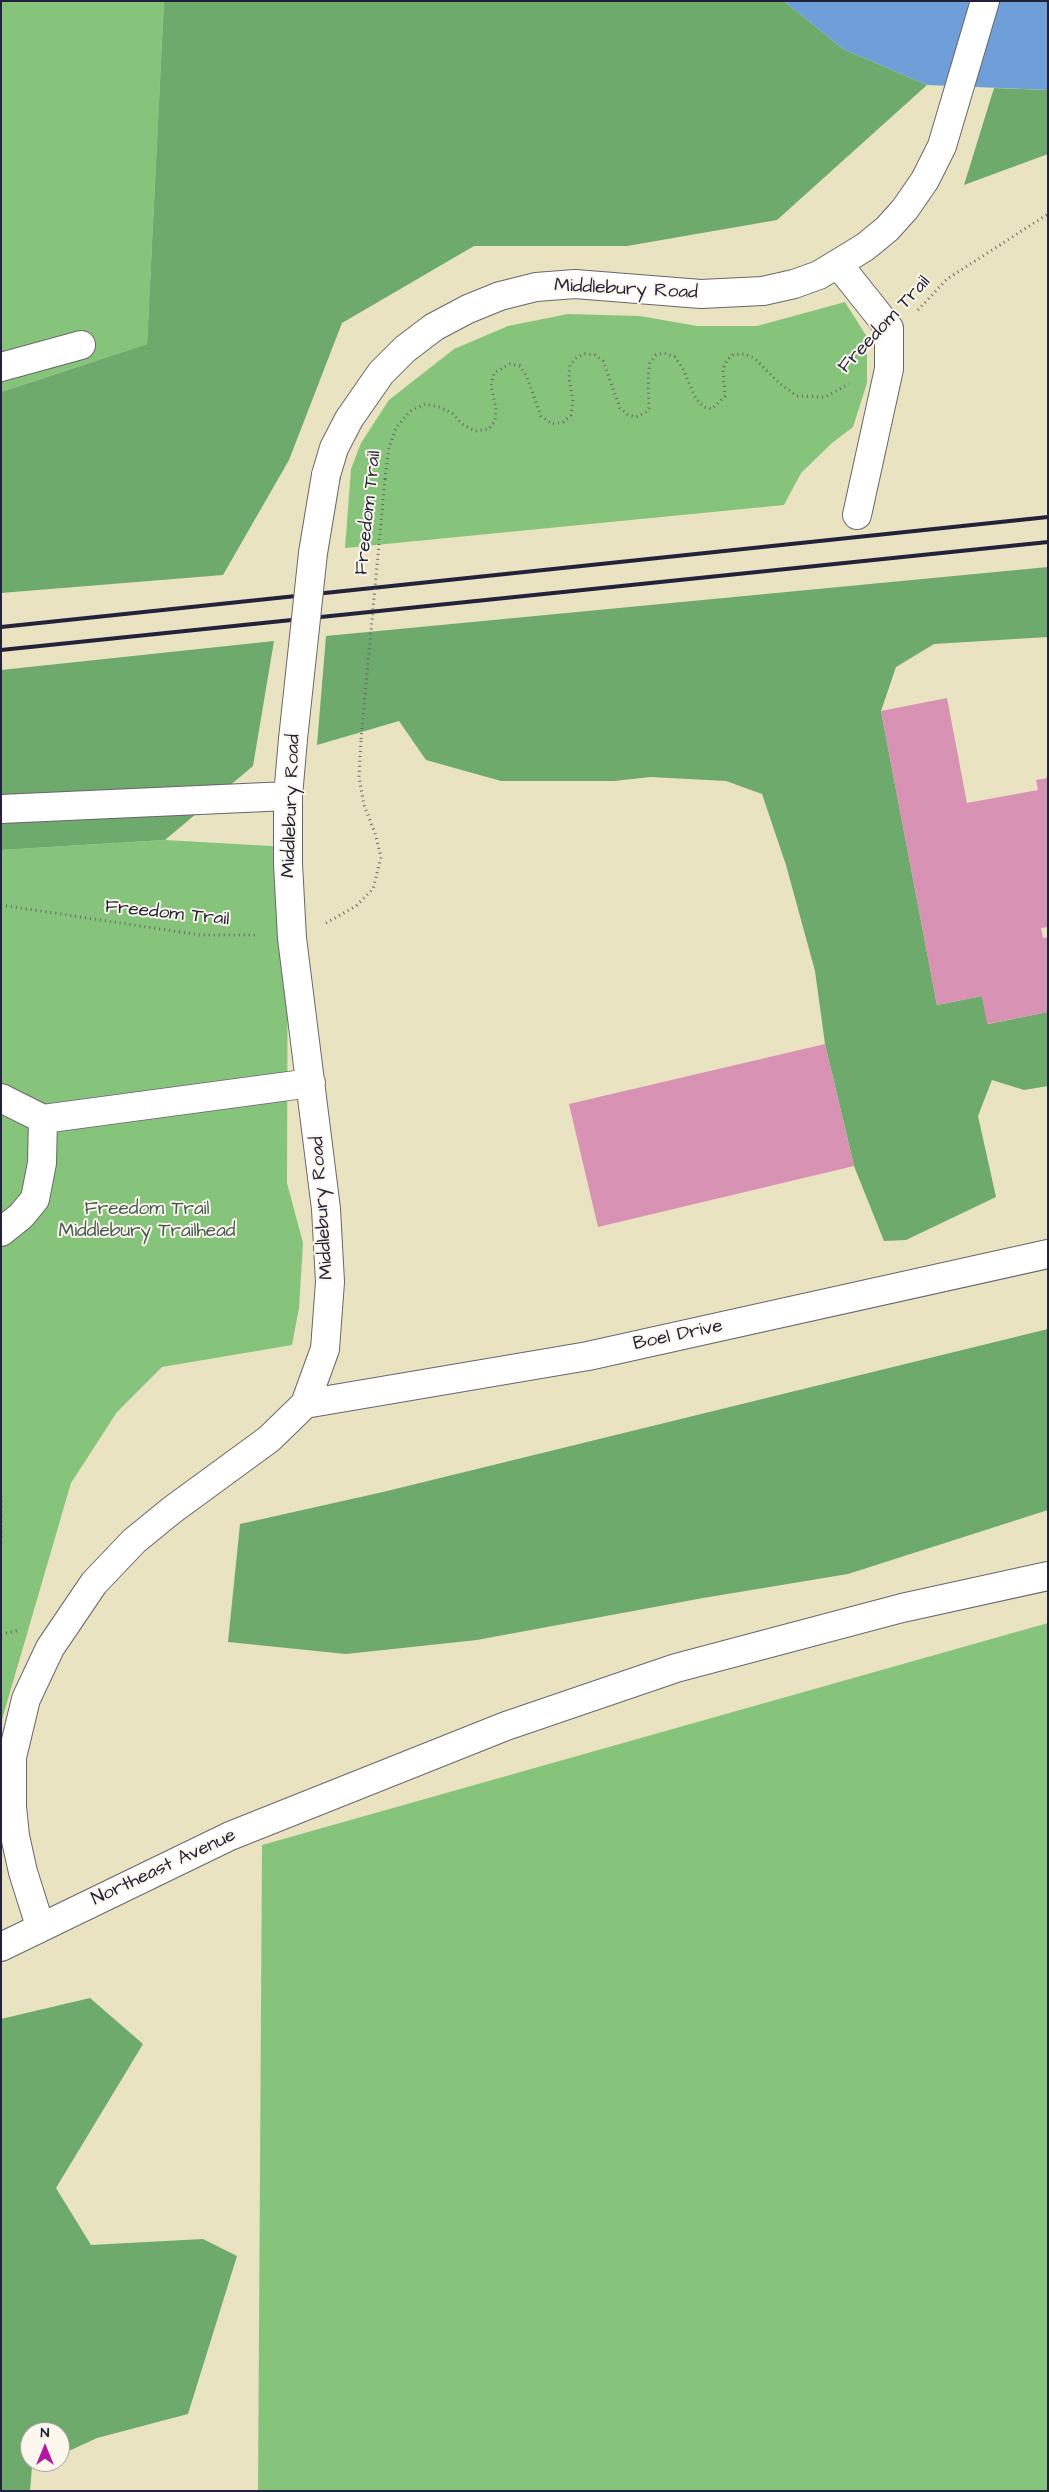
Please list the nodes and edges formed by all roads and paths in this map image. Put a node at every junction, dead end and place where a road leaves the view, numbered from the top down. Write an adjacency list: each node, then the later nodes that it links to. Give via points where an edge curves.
1 (985, 1): 3 (street, Middlebury Road, via 950,123 924,180 905,210 887,229)
2 (1048, 214): 4 (path, Freedom Trail, via 947,278)
3 (838, 264): 4 (street, via 889,328); 9 (street, Middlebury Road, bridge, via 794,284 763,291 701,294 575,284 536,287 500,296 434,327 381,373 349,419 334,448 326,475 313,553)
4 (889, 342): 8 (street, via 889,369)
5 (81, 345): 6 (street)
6 (1, 367)
7 (852, 382): 12 (path, Freedom Trail, bridge, via 825,398 797,396 754,358 744,354 733,355 724,369 725,396 712,409 704,407 696,399 675,356 664,353 656,355 650,363 649,408 636,417 620,408 603,361 595,355 585,354 576,356 570,366 573,401 571,415 564,422 552,424 541,416 527,377 520,366 510,364 494,373 495,421 489,429 474,431 439,407 425,404 410,411 396,428 391,441 385,479 359,776 364,805 381,857 373,889 356,906 324,924)
8 (857, 515)
9 (288, 796): 10 (street); 12 (street, Middlebury Road)
10 (1, 809)
11 (1, 905): 12 (path, Freedom Trail, via 200,935 256,936)
12 (292, 929): 13 (street, Middlebury Road)
13 (311, 1083): 15 (street); 18 (street, Middlebury Road, via 325,1198 330,1282 325,1349)
14 (1, 1098): 15 (street)
15 (44, 1119): 16 (street, via 42,1163 35,1199)
16 (1, 1232)
17 (1048, 1254): 18 (street, Boel Drive, via 588,1356)
18 (305, 1404): 22 (street, Middlebury Road, via 269,1439 134,1541 94,1583 50,1648 26,1699 12,1757 15,1836)
19 (1, 1496): 20 (path)
20 (1, 1537)
21 (1048, 1576): 22 (street, Northeast Avenue, via 902,1608 676,1668 506,1726 230,1836)
22 (40, 1926): 23 (street, Northeast Avenue)
23 (1, 1946)

